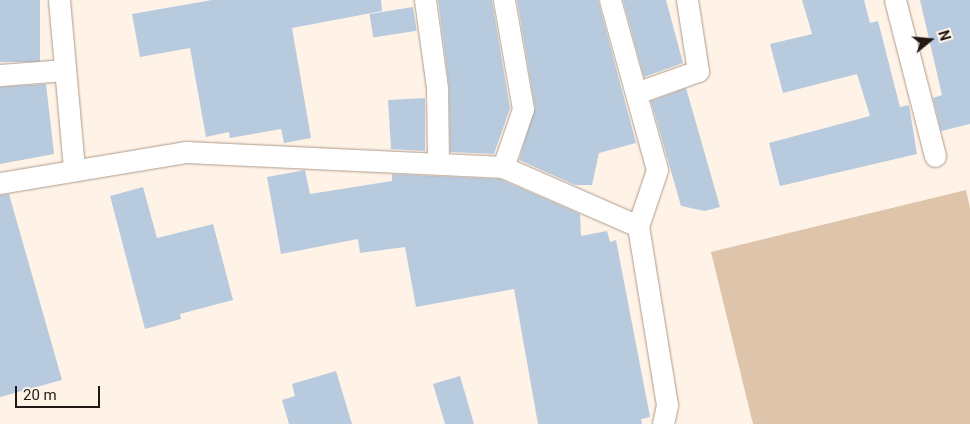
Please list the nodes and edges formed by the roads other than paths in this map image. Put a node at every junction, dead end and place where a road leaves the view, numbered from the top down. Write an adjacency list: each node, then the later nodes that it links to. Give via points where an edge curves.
1 (59, 0): 7 (street)
2 (425, 0): 11 (street, via 436,88)
3 (504, 0): 13 (street, via 523,109)
4 (610, 0): 9 (street)
5 (687, 0): 9 (street, via 698,71)
6 (895, 0): 10 (street)
7 (65, 70): 8 (street); 12 (street)
8 (0, 75)
9 (636, 93): 15 (street, via 657,170)
10 (935, 156)
11 (438, 160): 12 (street, via 186,152); 13 (street)
12 (74, 167): 14 (street)
13 (503, 167): 15 (street)
14 (0, 183)
15 (638, 226): 16 (street, via 667,405)
16 (663, 424)

